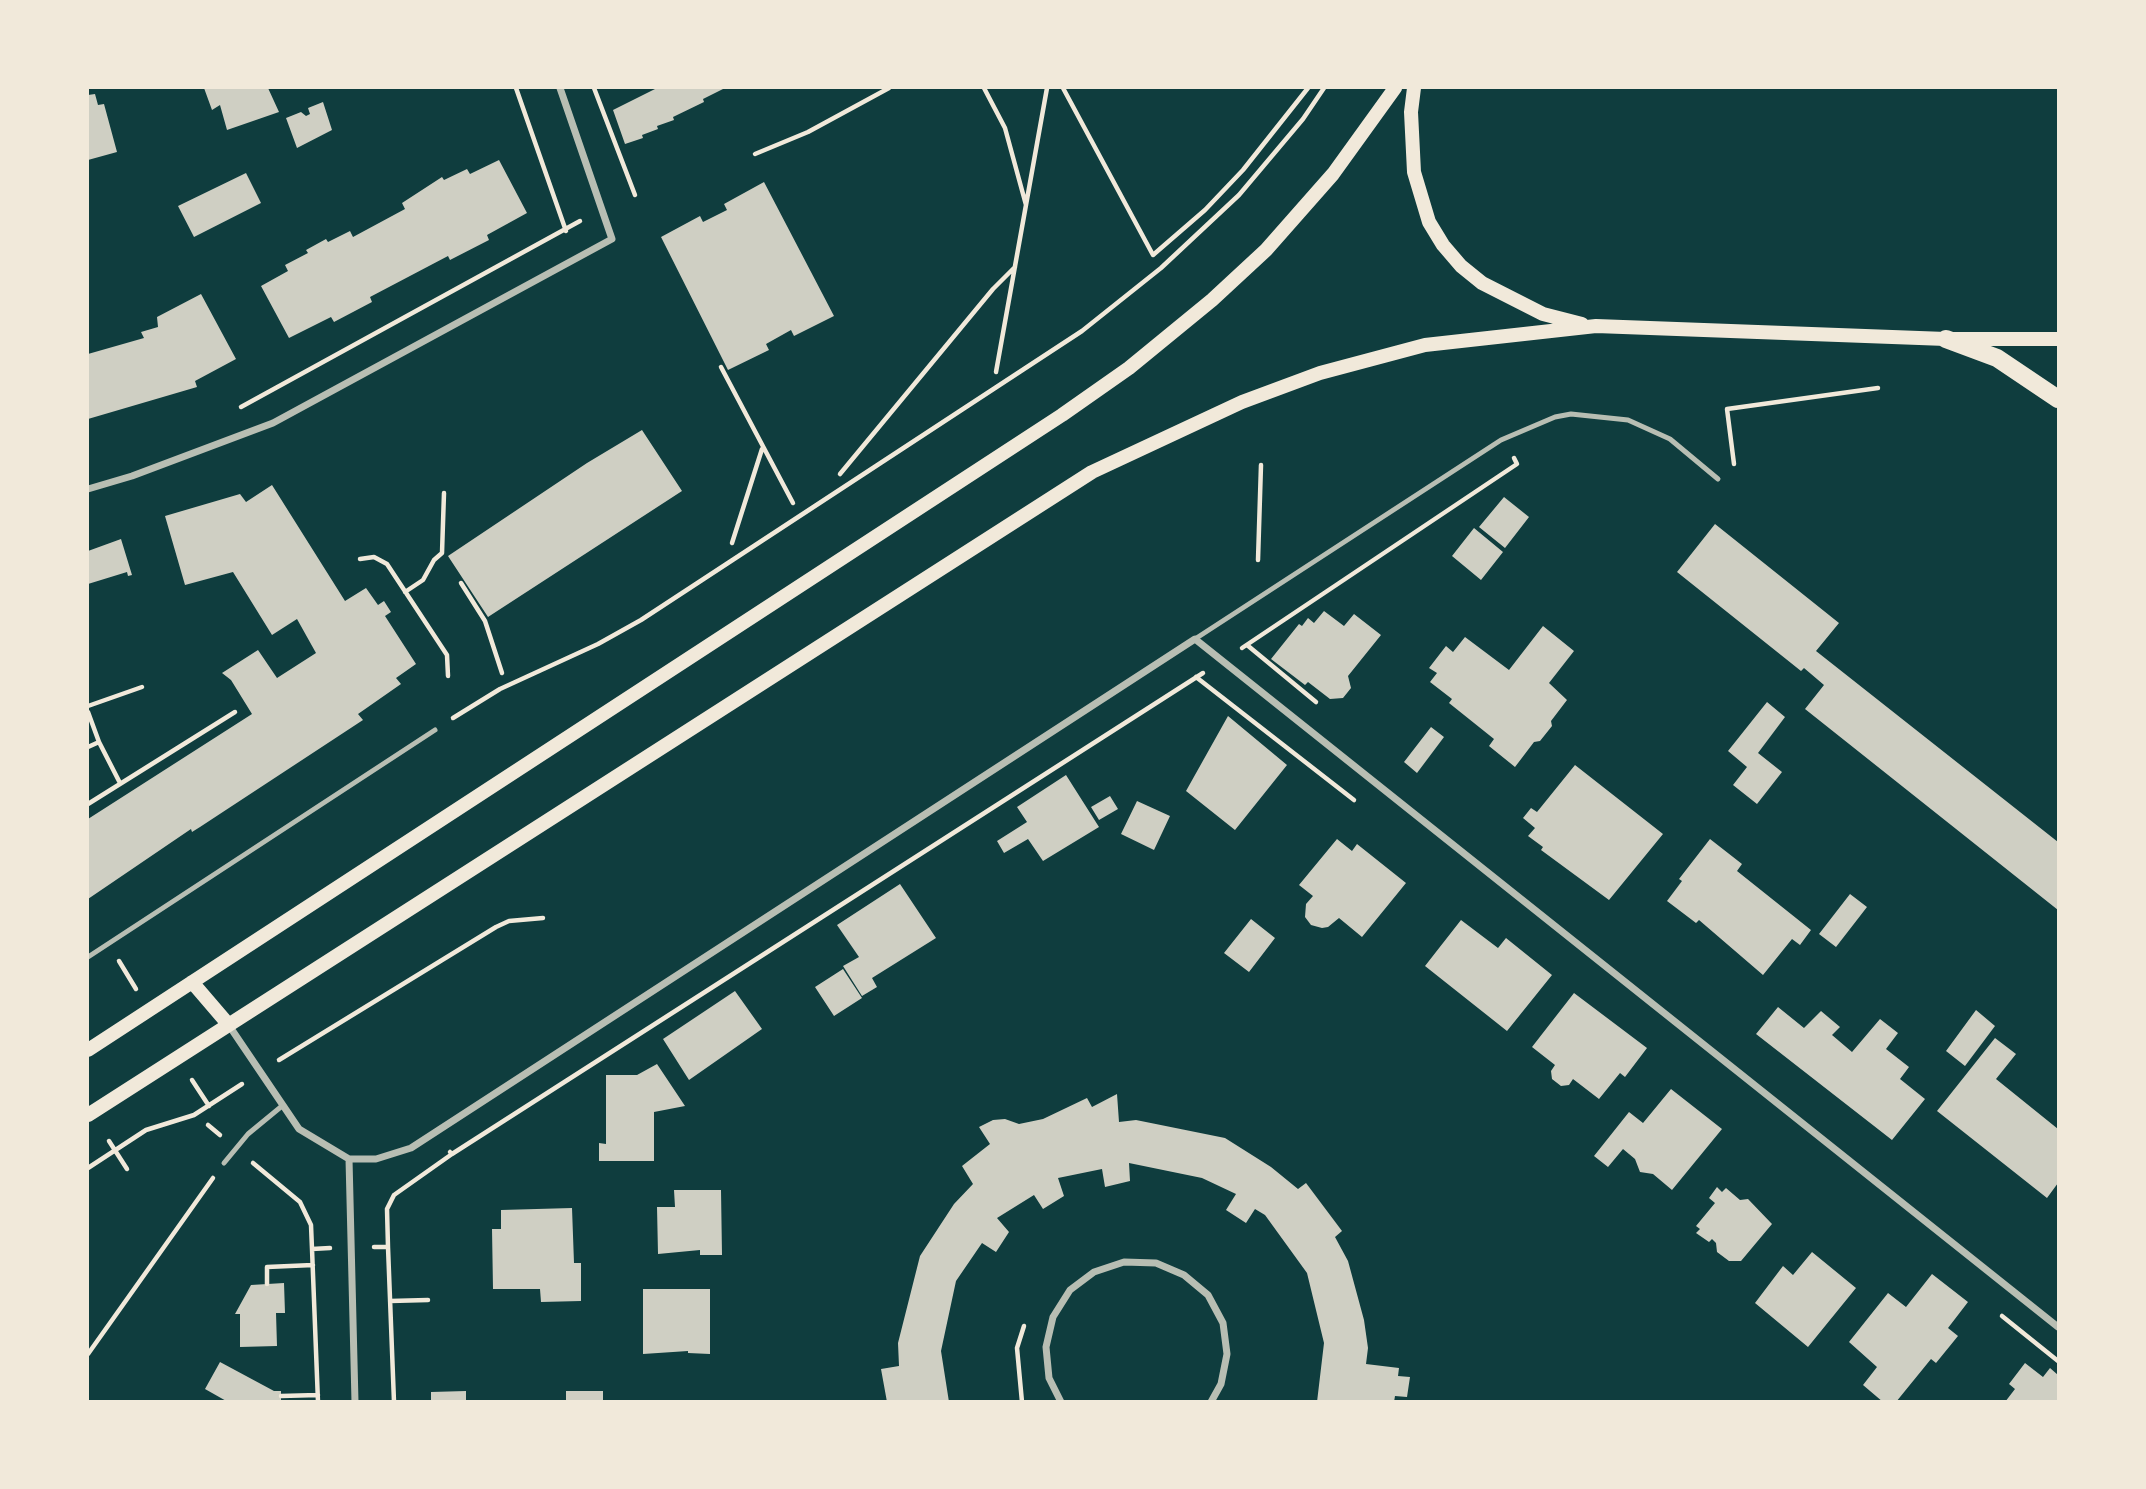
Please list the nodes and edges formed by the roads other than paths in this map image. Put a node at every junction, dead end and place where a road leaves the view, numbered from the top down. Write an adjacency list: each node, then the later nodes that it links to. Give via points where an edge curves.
1 (560, 88): 9 (street, via 612,239 273,424)
2 (1395, 88): 13 (main road, via 1333,174 1266,250 1129,368)
3 (1414, 88): 4 (main road, via 1413,172 1429,222 1443,245 1461,266 1506,296 1543,314)
4 (1596, 326): 5 (main road); 14 (main road, via 1425,345 1320,373 1215,413 1092,472)
5 (1946, 339): 6 (main road); 7 (main road, via 1997,358)
6 (2059, 339)
7 (2059, 399)
8 (1718, 479): 10 (lane, via 1670,439 1628,420 1571,414 1555,417 1501,440)
9 (88, 489)
10 (1195, 639): 18 (street, via 411,1148 376,1159); 20 (street)
11 (435, 730): 12 (lane)
12 (88, 957)
13 (192, 982): 14 (main road); 15 (main road)
14 (228, 1024): 16 (street); 17 (main road)
15 (88, 1050)
16 (282, 1106): 18 (street, via 299,1129); 19 (lane, via 248,1134)
17 (88, 1115)
18 (349, 1159): 21 (street)
19 (224, 1163)
20 (2059, 1327)
21 (355, 1402)
22 (1061, 1402): 23 (street, via 1049,1378 1046,1347 1052,1317 1070,1290 1094,1272 1124,1262 1156,1263 1185,1275 1208,1295 1223,1323 1227,1354 1221,1384)
23 (1211, 1402)

